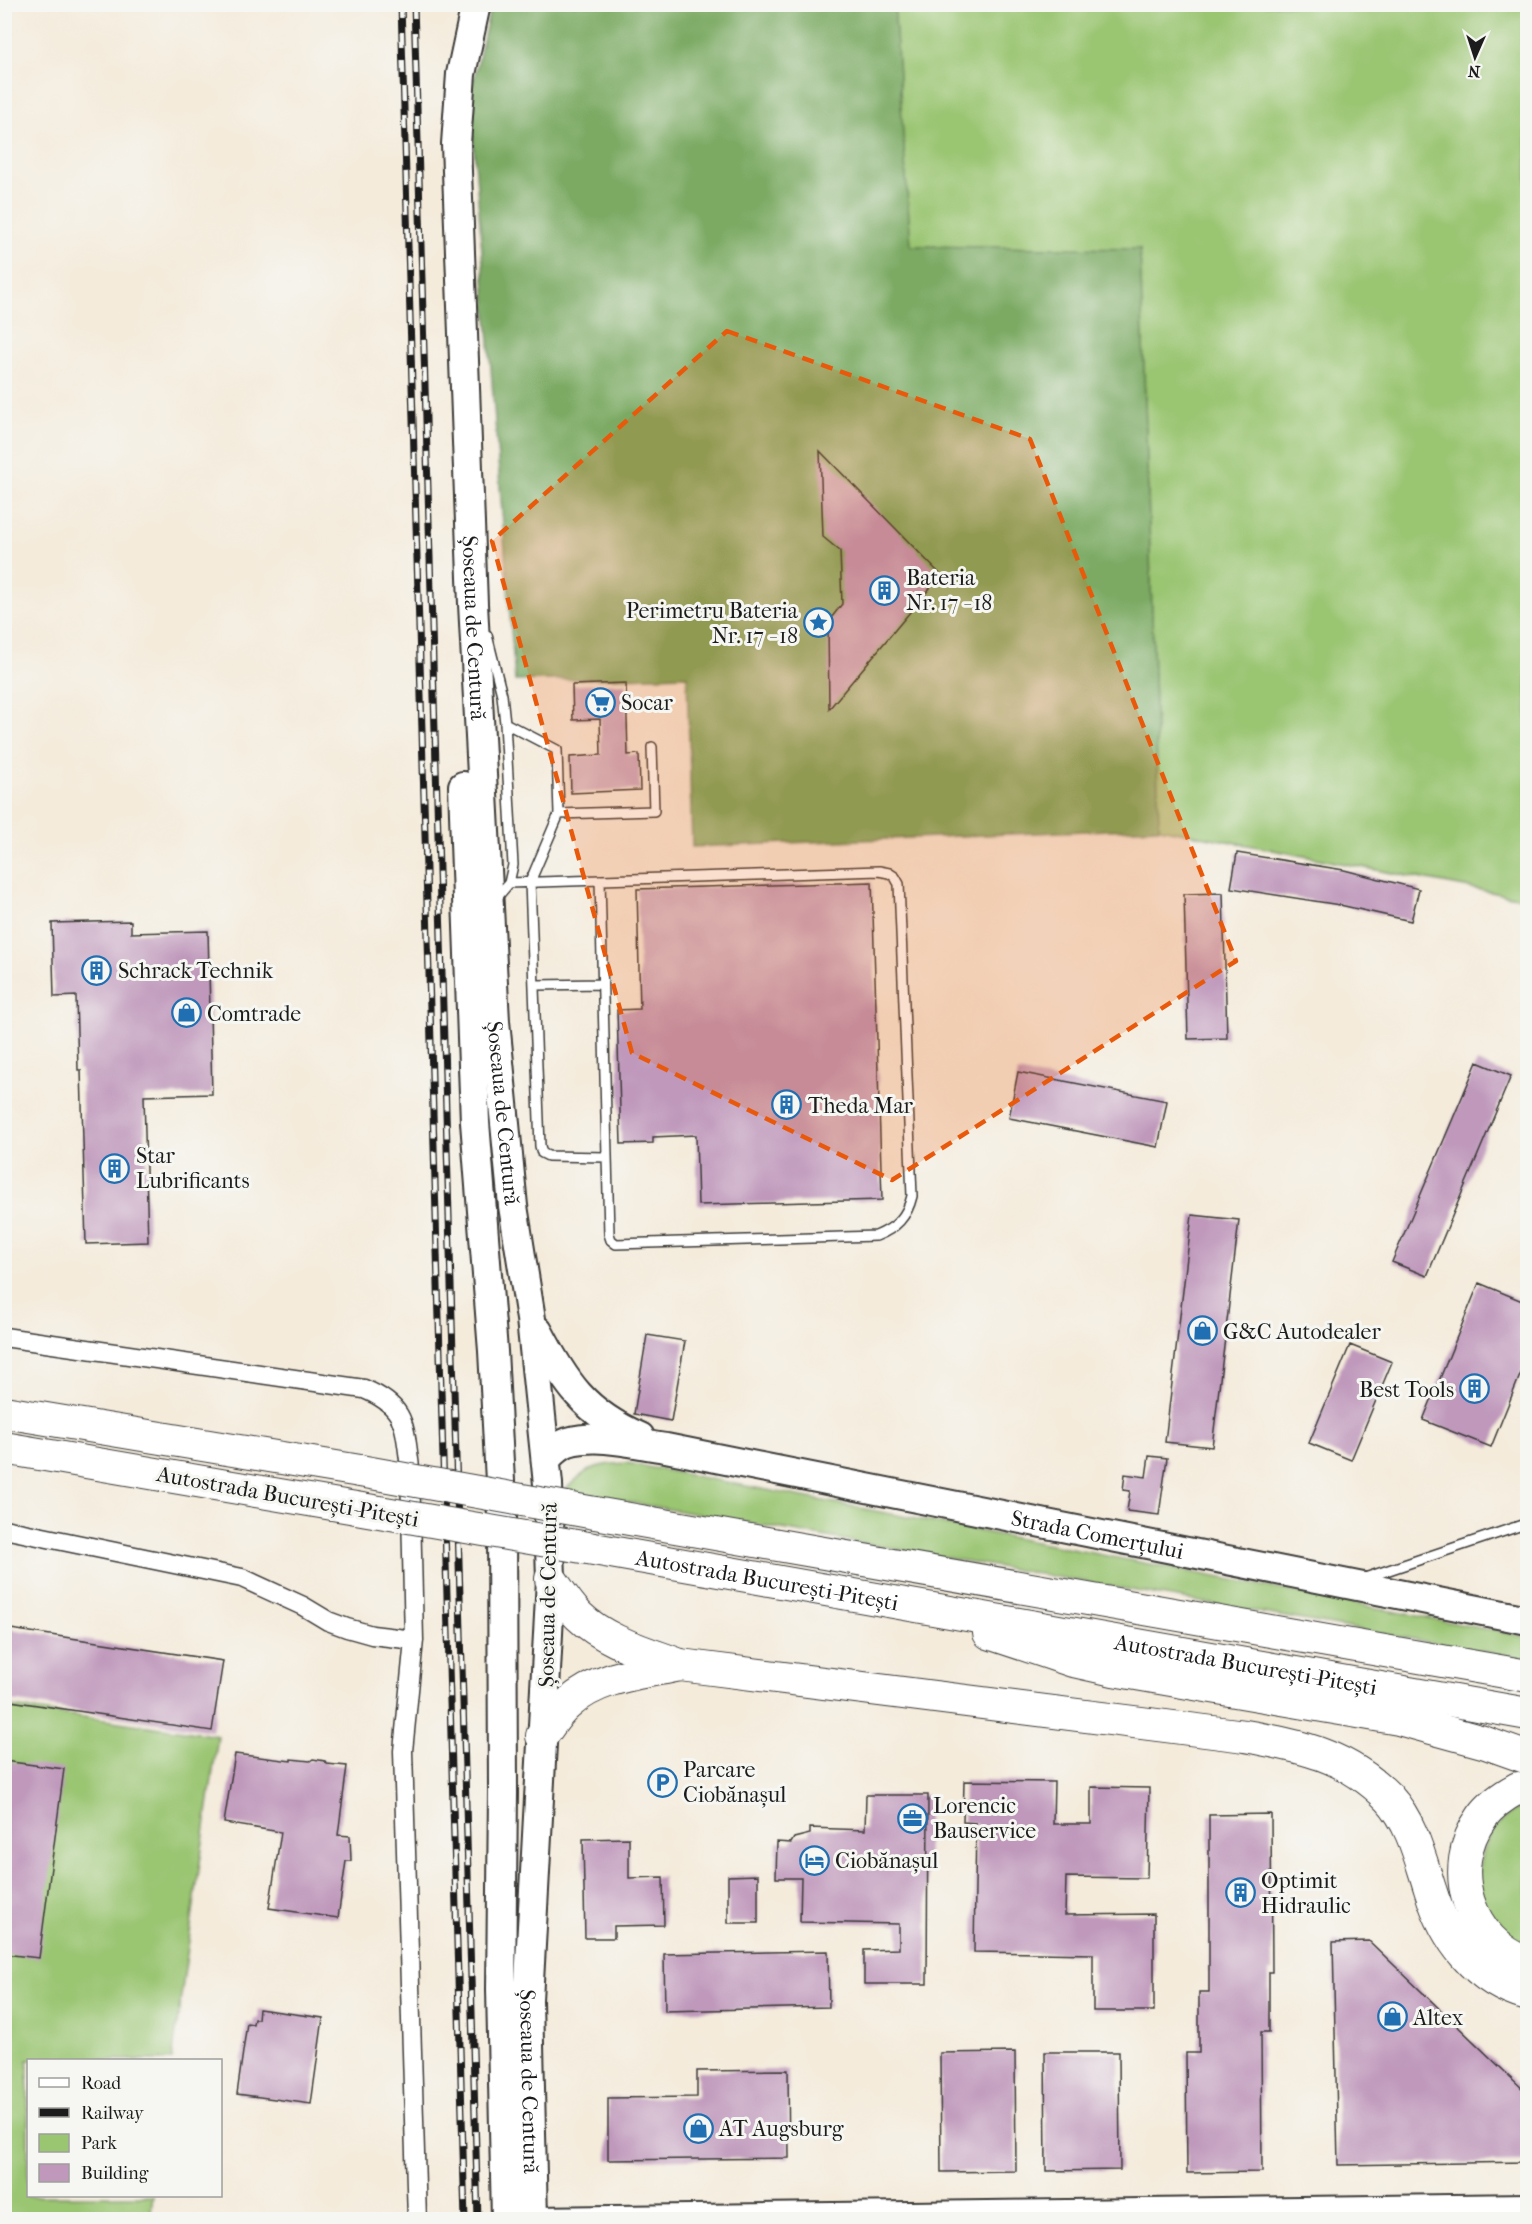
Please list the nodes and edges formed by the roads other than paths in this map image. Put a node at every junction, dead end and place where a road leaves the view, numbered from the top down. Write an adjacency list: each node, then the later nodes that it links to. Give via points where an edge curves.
1 (456, 4): 39 (main road, Șoseaua de Centură, via 443,65 437,175 472,1062 502,1518 501,1989)
2 (476, 4): 3 (main road, Șoseaua de Centură, via 461,74 456,144)
3 (473, 604): 4 (lane, via 487,635); 10 (main road, Șoseaua de Centură)
4 (505, 723): 6 (lane, via 557,750); 8 (lane, via 513,865)
5 (652, 747): 6 (lane, via 654,810)
6 (559, 814): 9 (lane)
7 (600, 880): 9 (lane); 11 (lane); 13 (lane, via 879,871 896,878 912,1196 901,1221 876,1236 616,1244 609,1234)
8 (509, 882): 9 (lane); 10 (lane)
9 (530, 882): 12 (lane)
10 (489, 907): 14 (main road, Șoseaua de Centură, via 509,1162)
11 (602, 984): 12 (lane); 13 (lane)
12 (536, 985): 13 (lane, via 540,1146 548,1156)
13 (607, 1157)
14 (531, 1318): 18 (main road, via 573,1390 598,1415); 19 (main road, Șoseaua de Centură)
15 (4, 1337): 27 (street, via 364,1389 393,1405 403,1425 410,1467)
16 (4, 1412): 29 (highway, Autostrada București-Pitești, bridge)
17 (4, 1448): 24 (highway, Autostrada București-Pitești, bridge)
18 (666, 1448): 19 (main road, via 585,1440 567,1443); 23 (main road, Strada Comerțului)
19 (546, 1459): 22 (main road, Șoseaua de Centură)
20 (1527, 1523): 23 (lane)
21 (4, 1529): 27 (street, via 242,1578 346,1628)
22 (551, 1579): 28 (highway, via 579,1617 597,1630); 32 (main road, Șoseaua de Centură)
23 (1342, 1583): 25 (main road, Strada Comerțului)
24 (915, 1606): 26 (highway, Autostrada București-Pitești); 33 (highway, via 1073,1661 1399,1719)
25 (1527, 1620)
26 (1065, 1631): 30 (highway, Autostrada București-Pitești); 31 (highway, via 1155,1661)
27 (414, 1640): 40 (street, via 403,1751)
28 (680, 1665): 32 (highway, via 604,1681 585,1690 559,1713); 36 (highway, via 1245,1736 1319,1752 1358,1772 1396,1807 1416,1845 1439,1916 1469,1963 1488,1978)
29 (1527, 1676)
30 (1527, 1714)
31 (1527, 1735)
32 (542, 1736): 39 (main road, Șoseaua de Centură, via 528,2000)
33 (1527, 1758)
34 (1518, 1788): 35 (highway, via 1483,1816 1473,1832 1464,1870 1468,1902 1483,1932 1510,1956)
35 (1527, 1963)
36 (1527, 1995)
37 (1527, 2205): 38 (street)
38 (1294, 2214): 39 (street)
39 (524, 2219)
40 (417, 2220)

